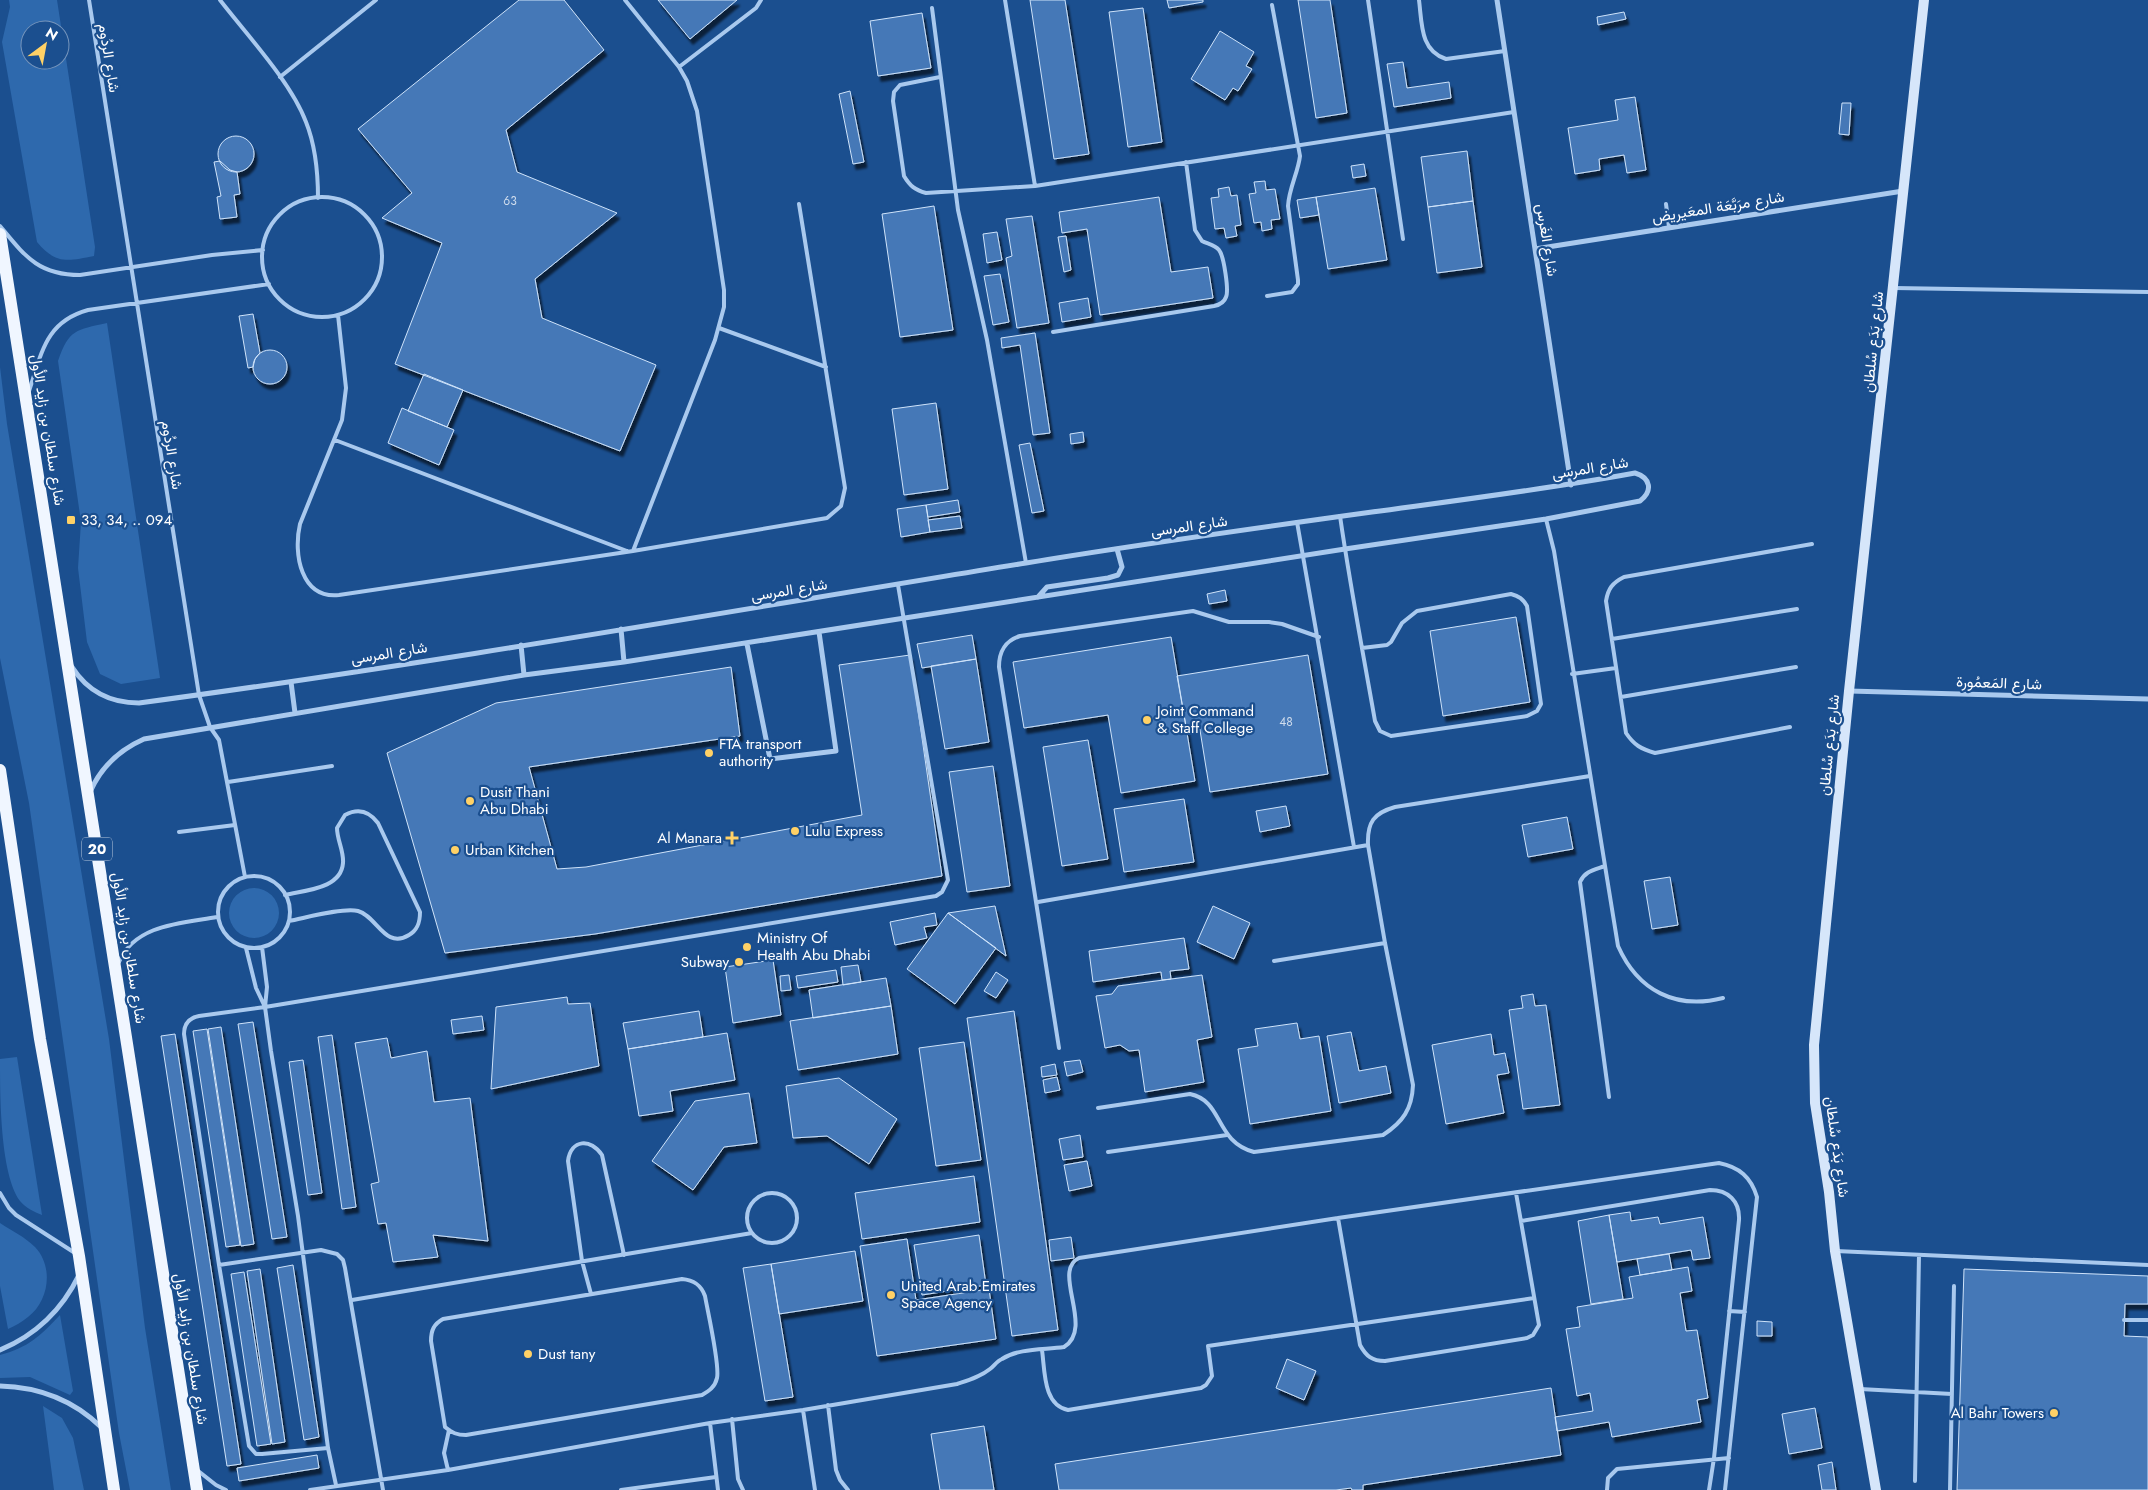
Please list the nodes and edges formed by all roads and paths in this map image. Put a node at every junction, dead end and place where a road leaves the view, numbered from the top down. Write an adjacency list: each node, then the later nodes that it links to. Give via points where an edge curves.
1 (89, 0): 33 (lane, شارع الردُوم)
2 (220, 0): 15 (lane)
3 (376, 0): 15 (lane)
4 (625, 0): 14 (lane)
5 (761, 0): 14 (lane, via 756,8)
6 (1005, 0): 21 (lane)
7 (1368, 0): 18 (lane)
8 (1419, 0): 13 (lane, via 1425,42 1432,53 1446,59)
9 (1497, 0): 13 (street, شارع الغَرس)
10 (1924, 0): 22 (street, شارع بَدَع سُلطان)
11 (1272, 5): 19 (lane)
12 (932, 8): 16 (lane)
13 (1505, 51): 17 (street, شارع الغَرس)
14 (679, 66): 40 (lane, via 697,111 724,290)
15 (280, 77): 24 (lane, via 302,114 314,146)
16 (940, 77): 23 (lane); 23 (lane, via 900,85 894,92 893,101 904,176 909,185 926,193)
17 (1514, 112): 18 (lane); 31 (street, شارع الغَرس)
18 (1388, 131): 19 (lane); 30 (lane)
19 (1298, 145): 20 (lane); 37 (lane, via 1299,165 1291,184 1288,206 1298,284 1292,292)
20 (1186, 162): 21 (lane); 41 (lane, via 1196,230 1202,241 1214,246 1222,256 1226,299 1214,306)
21 (1035, 186): 23 (lane)
22 (1905, 191): 28 (street, شارع مرَبَّعَة المعَيريض); 35 (street, شارع بَدَع سُلطان)
23 (956, 192): 54 (lane, via 987,340)
24 (318, 198): 32 (lane, via 298,202 281,214 269,230); 39 (lane, via 338,199 356,208 370,221 379,238 383,258 380,277 370,294 356,308)
25 (799, 204): 42 (lane)
26 (1666, 204): 28 (lane)
27 (0, 226): 33 (lane, via 31,260 46,270 80,275)
28 (1669, 227): 31 (street, شارع مرَبَّعَة المعَيريض)
29 (0, 234): 43 (main road, شارع سلطان بن زايد الأول / 20)
30 (1403, 239)
31 (1535, 249): 45 (street, شارع الغَرس)
32 (263, 250): 33 (lane); 34 (lane, via 263,268)
33 (130, 268): 38 (lane, شارع الردُوم)
34 (269, 284): 38 (lane); 39 (lane, via 281,301 298,312 318,318)
35 (1894, 288): 36 (lane); 73 (street, شارع بَدَع سُلطان)
36 (2148, 292)
37 (1267, 296)
38 (136, 303): 43 (lane, via 88,310 63,320 46,341); 74 (lane, شارع الردُوم)
39 (338, 316): 44 (lane, via 346,388 342,420)
40 (719, 328): 42 (lane); 52 (lane)
41 (1053, 332)
42 (826, 367): 52 (lane, via 845,488 844,498 835,513 827,518)
43 (26, 398): 66 (main road, شارع سلطان بن زايد الأول / 20)
44 (335, 440): 52 (lane); 52 (lane, via 298,532 298,548 306,582 320,594 339,595)
45 (1570, 485): 46 (street, شارع المرسى); 47 (street, شارع المرسى, via 1635,473 1643,475 1650,489 1640,502)
46 (1340, 516): 48 (street, شارع المرسى); 50 (lane)
47 (1546, 519): 50 (street, شارع المرسى); 70 (lane, via 1554,551)
48 (1297, 522): 51 (street, شارع المرسى); 53 (lane)
49 (1812, 544): 62 (lane, via 1624,577 1614,582 1606,601)
50 (1345, 548): 53 (street, شارع المرسى); 65 (lane)
51 (1117, 549): 54 (street, شارع المرسى); 56 (street, via 1122,567 1118,575 1047,587)
52 (630, 551)
53 (1302, 555): 56 (street, شارع المرسى); 61 (lane)
54 (1026, 563): 55 (street, شارع المرسى)
55 (898, 585): 58 (lane); 59 (street, شارع المرسى)
56 (1038, 598): 58 (street, شارع المرسى)
57 (1797, 609): 62 (lane)
58 (904, 619): 60 (street, شارع المرسى); 101 (lane, via 948,880 936,896)
59 (621, 629): 64 (street, شارع المرسى); 67 (street)
60 (819, 632): 63 (street, شارع المرسى); 63 (street, via 836,752 770,759)
61 (1319, 637): 88 (lane); 92 (lane, via 1282,624 1229,622 1193,611 1020,636 1006,644 999,667)
62 (1612, 639): 69 (lane)
63 (747, 644): 67 (street, شارع المرسى)
64 (521, 645): 71 (street); 72 (street, شارع المرسى)
65 (1362, 648): 65 (lane, via 1377,726 1391,736 1527,716 1537,711 1541,704 1527,606 1511,594 1417,611 1402,623 1387,645)
66 (66, 657): 74 (street, شارع المرسى, via 86,685 115,701 139,703); 84 (main road, شارع سلطان بن زايد الأول / 20)
67 (624, 662): 71 (street, شارع المرسى)
68 (1796, 667): 75 (lane)
69 (1616, 668): 70 (lane); 75 (lane)
70 (1572, 674): 82 (lane)
71 (524, 675): 77 (street, شارع المرسى)
72 (291, 682): 74 (street, شارع المرسى); 77 (street)
73 (1849, 691): 76 (street, شارع المَعمُورة); 112 (street, شارع بَدَع سُلطان, via 1814,1045 1815,1103)
74 (199, 695): 78 (lane, شارع الردُوم)
75 (1621, 697): 79 (lane, via 1626,733 1643,750 1655,753)
76 (2148, 699)
77 (295, 713): 78 (street, شارع المرسى)
78 (210, 726): 83 (lane, شارع الردُوم, via 220,740); 84 (street, شارع المرسى, via 133,744 102,770)
79 (1790, 726)
80 (332, 766): 83 (lane)
81 (0, 770): 116 (main road, via 40,1039)
82 (1590, 776): 87 (lane, via 1395,807 1372,819 1367,832); 89 (lane)
83 (228, 782): 85 (lane, شارع الردُوم)
84 (88, 797): 99 (main road, شارع سلطان بن زايد الأول / 20)
85 (235, 825): 86 (lane); 90 (lane, شارع الردُوم)
86 (180, 832)
87 (1368, 845): 88 (lane); 95 (lane)
88 (1354, 847): 92 (lane)
89 (1605, 866): 100 (lane, via 1618,946 1634,974 1649,987 1672,998 1698,1002); 103 (lane, via 1583,875 1580,890)
90 (245, 877): 91 (lane, via 272,881); 93 (lane, via 236,880 223,892)
91 (285, 895): 94 (lane, via 289,903); 94 (lane, via 335,880 343,862 337,828 345,815 360,811 374,816 420,912 417,927 400,938 385,935 368,915 358,910)
92 (1038, 902): 102 (lane)
93 (217, 917): 96 (lane, via 228,938); 99 (lane, via 147,933 130,946)
94 (289, 920): 97 (lane, via 279,938)
95 (1385, 943): 98 (lane); 105 (lane, via 1414,1085 1406,1115 1383,1135 1254,1152 1239,1146)
96 (246, 948): 97 (lane); 101 (lane, via 256,988)
97 (262, 948): 101 (lane)
98 (1274, 961)
99 (116, 972): 145 (main road, شارع سلطان بن زايد الأول / 20)
100 (1723, 998)
101 (265, 1006): 113 (lane); 118 (lane, via 198,1016 188,1020 184,1029)
102 (1059, 1048)
103 (1609, 1097)
104 (1098, 1108): 105 (lane, via 1190,1094 1206,1101)
105 (1227, 1135): 106 (lane)
106 (1108, 1152)
107 (0, 1193): 116 (lane, via 16,1215)
108 (1516, 1193): 109 (lane); 110 (lane); 126 (lane, via 1708,1164 1724,1164 1740,1170 1748,1177 1757,1197)
109 (1338, 1218): 129 (lane); 131 (lane, via 1079,1258 1069,1275 1076,1323 1073,1340 1064,1347)
110 (1520, 1221): 123 (lane); 125 (lane, via 1710,1190 1723,1191 1734,1200 1739,1213)
111 (752, 1233): 111 (lane, via 764,1242 786,1239 796,1226 796,1210 791,1202 777,1193 760,1196 749,1209 747,1217); 114 (lane)
112 (1835, 1251): 115 (lane); 133 (street, شارع بَدَع سُلطان)
113 (302, 1253): 118 (lane); 124 (lane, via 321,1250 337,1254 343,1260); 142 (lane)
114 (624, 1254): 117 (lane); 117 (lane, via 602,1155 596,1146 587,1143 576,1145 569,1152 568,1161)
115 (1919, 1255): 119 (lane); 134 (lane)
116 (79, 1256): 120 (main road)
117 (582, 1262): 122 (lane); 124 (lane)
118 (219, 1265): 142 (lane, via 249,1446 252,1451 262,1454)
119 (2148, 1265)
120 (81, 1273): 130 (street, via 72,1290 46,1321 31,1334); 140 (main road)
121 (1954, 1286): 135 (lane)
122 (591, 1294): 141 (lane, via 443,1319 437,1323 431,1341 443,1420); 141 (lane, via 682,1278 699,1285 705,1296 718,1370 714,1386 702,1395 466,1435)
123 (1534, 1298): 129 (lane); 129 (lane, via 1539,1325 1527,1338 1385,1361 1369,1358 1364,1352)
124 (352, 1300): 148 (lane)
125 (1729, 1312): 126 (lane); 143 (lane)
126 (1745, 1312): 144 (lane)
127 (2124, 1320): 128 (lane)
128 (2148, 1320)
129 (1357, 1324): 131 (lane, via 1208,1346 1212,1376 1201,1388 1068,1410 1057,1406 1050,1396)
130 (0, 1350)
131 (1042, 1350): 136 (lane, via 1026,1350 1001,1359 974,1379 957,1384)
132 (0, 1386): 140 (street, via 57,1396 75,1405)
133 (1860, 1389): 134 (lane); 164 (street, شارع بَدَع سُلطان)
134 (1917, 1392): 135 (lane); 149 (lane)
135 (1952, 1394): 165 (lane)
136 (828, 1405): 137 (lane); 160 (lane, via 836,1470)
137 (803, 1410): 138 (lane); 159 (lane)
138 (732, 1419): 139 (lane); 158 (lane, via 738,1480)
139 (710, 1423): 146 (lane); 147 (lane)
140 (105, 1430): 151 (main road)
141 (449, 1430): 146 (lane, via 444,1453)
142 (328, 1448): 150 (lane)
143 (1714, 1458): 144 (lane); 161 (lane, via 1617,1469 1608,1478); 162 (lane)
144 (1729, 1458): 163 (lane)
145 (193, 1465): 152 (main road, شارع سلطان بن زايد الأول / 20); 153 (lane)
146 (448, 1470): 148 (lane)
147 (716, 1477): 156 (lane); 157 (lane)
148 (381, 1479): 150 (lane); 155 (lane)
149 (1915, 1482)
150 (336, 1486): 154 (lane)
151 (114, 1490)
152 (197, 1490)
153 (226, 1490)
154 (310, 1490)
155 (383, 1490)
156 (622, 1490)
157 (718, 1490)
158 (743, 1490)
159 (815, 1490)
160 (848, 1490)
161 (1607, 1490)
162 (1709, 1490)
163 (1725, 1490)
164 (1876, 1490)
165 (1950, 1490)

